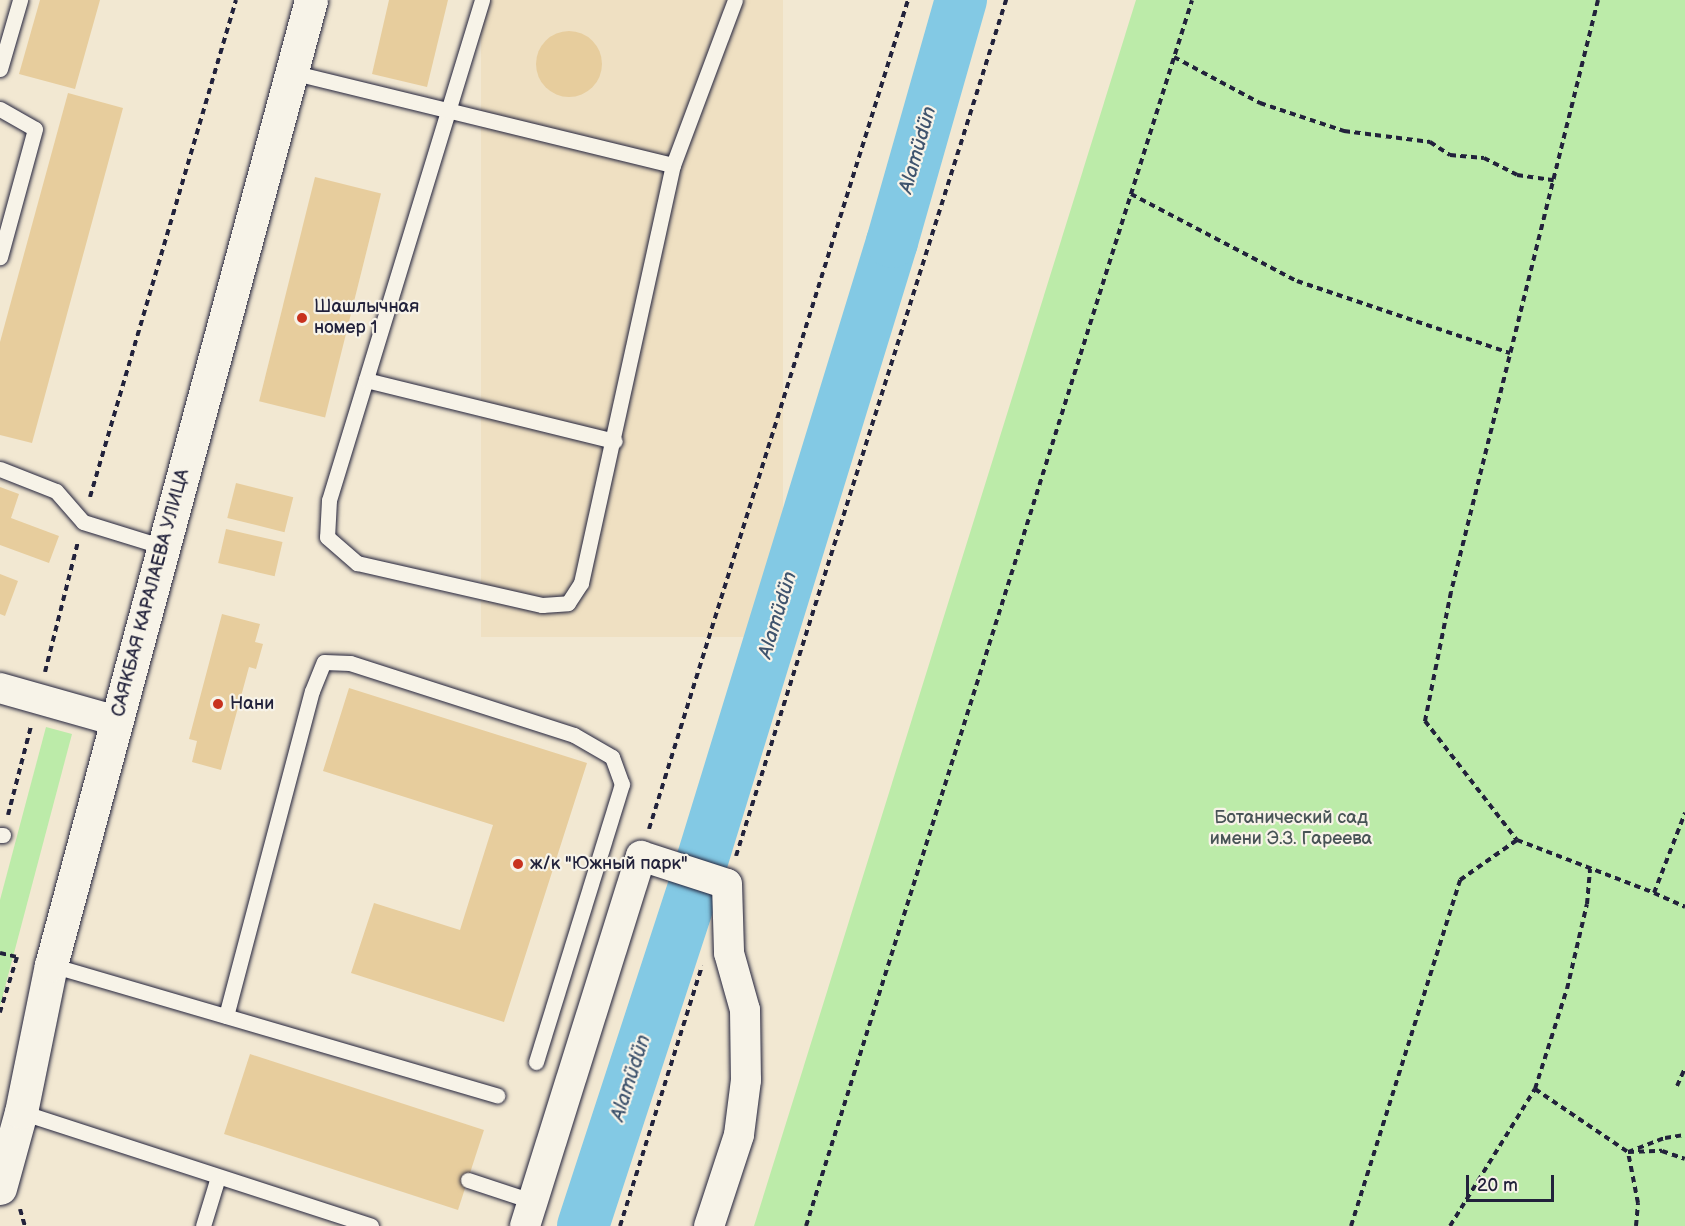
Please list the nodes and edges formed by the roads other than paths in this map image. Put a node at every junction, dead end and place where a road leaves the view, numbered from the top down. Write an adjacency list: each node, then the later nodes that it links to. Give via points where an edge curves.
1 (20, 0): 5 (lane)
2 (311, 0): 6 (main road, САЯКБАЯ КАРАЛАЕВА УЛИЦА)
3 (482, 0): 8 (lane)
4 (735, 0): 9 (lane)
5 (0, 69)
6 (291, 72): 8 (lane); 14 (main road, САЯКБАЯ КАРАЛАЕВА УЛИЦА)
7 (0, 109): 10 (lane, via 35,129)
8 (450, 111): 9 (lane); 11 (lane)
9 (673, 165): 12 (lane)
10 (0, 257)
11 (366, 380): 12 (lane); 12 (lane, via 329,500 327,528 327,537 357,563 542,605 568,603 581,583)
12 (615, 441)
13 (0, 470): 14 (lane, via 56,491 83,522)
14 (164, 547): 16 (main road, САЯКБАЯ КАРАЛАЕВА УЛИЦА)
15 (0, 687): 16 (street)
16 (117, 721): 17 (main road, САЯКБАЯ КАРАЛАЕВА УЛИЦА)
17 (51, 964): 18 (lane); 21 (main road, САЯКБАЯ КАРАЛАЕВА УЛИЦА)
18 (226, 1016): 19 (lane, via 312,691 324,663 350,663 574,735 612,757 622,784); 20 (lane)
19 (536, 1062)
20 (497, 1095)
21 (21, 1112): 22 (lane); 24 (main road, САЯКБАЯ КАРАЛАЕВА УЛИЦА)
22 (218, 1177): 26 (lane); 27 (lane)
23 (468, 1180): 25 (lane)
24 (10, 1199)
25 (528, 1214): 28 (street, via 644,857 721,882 729,953 745,1010 746,1080 739,1136)
26 (203, 1226)
27 (370, 1226)
28 (709, 1226)

